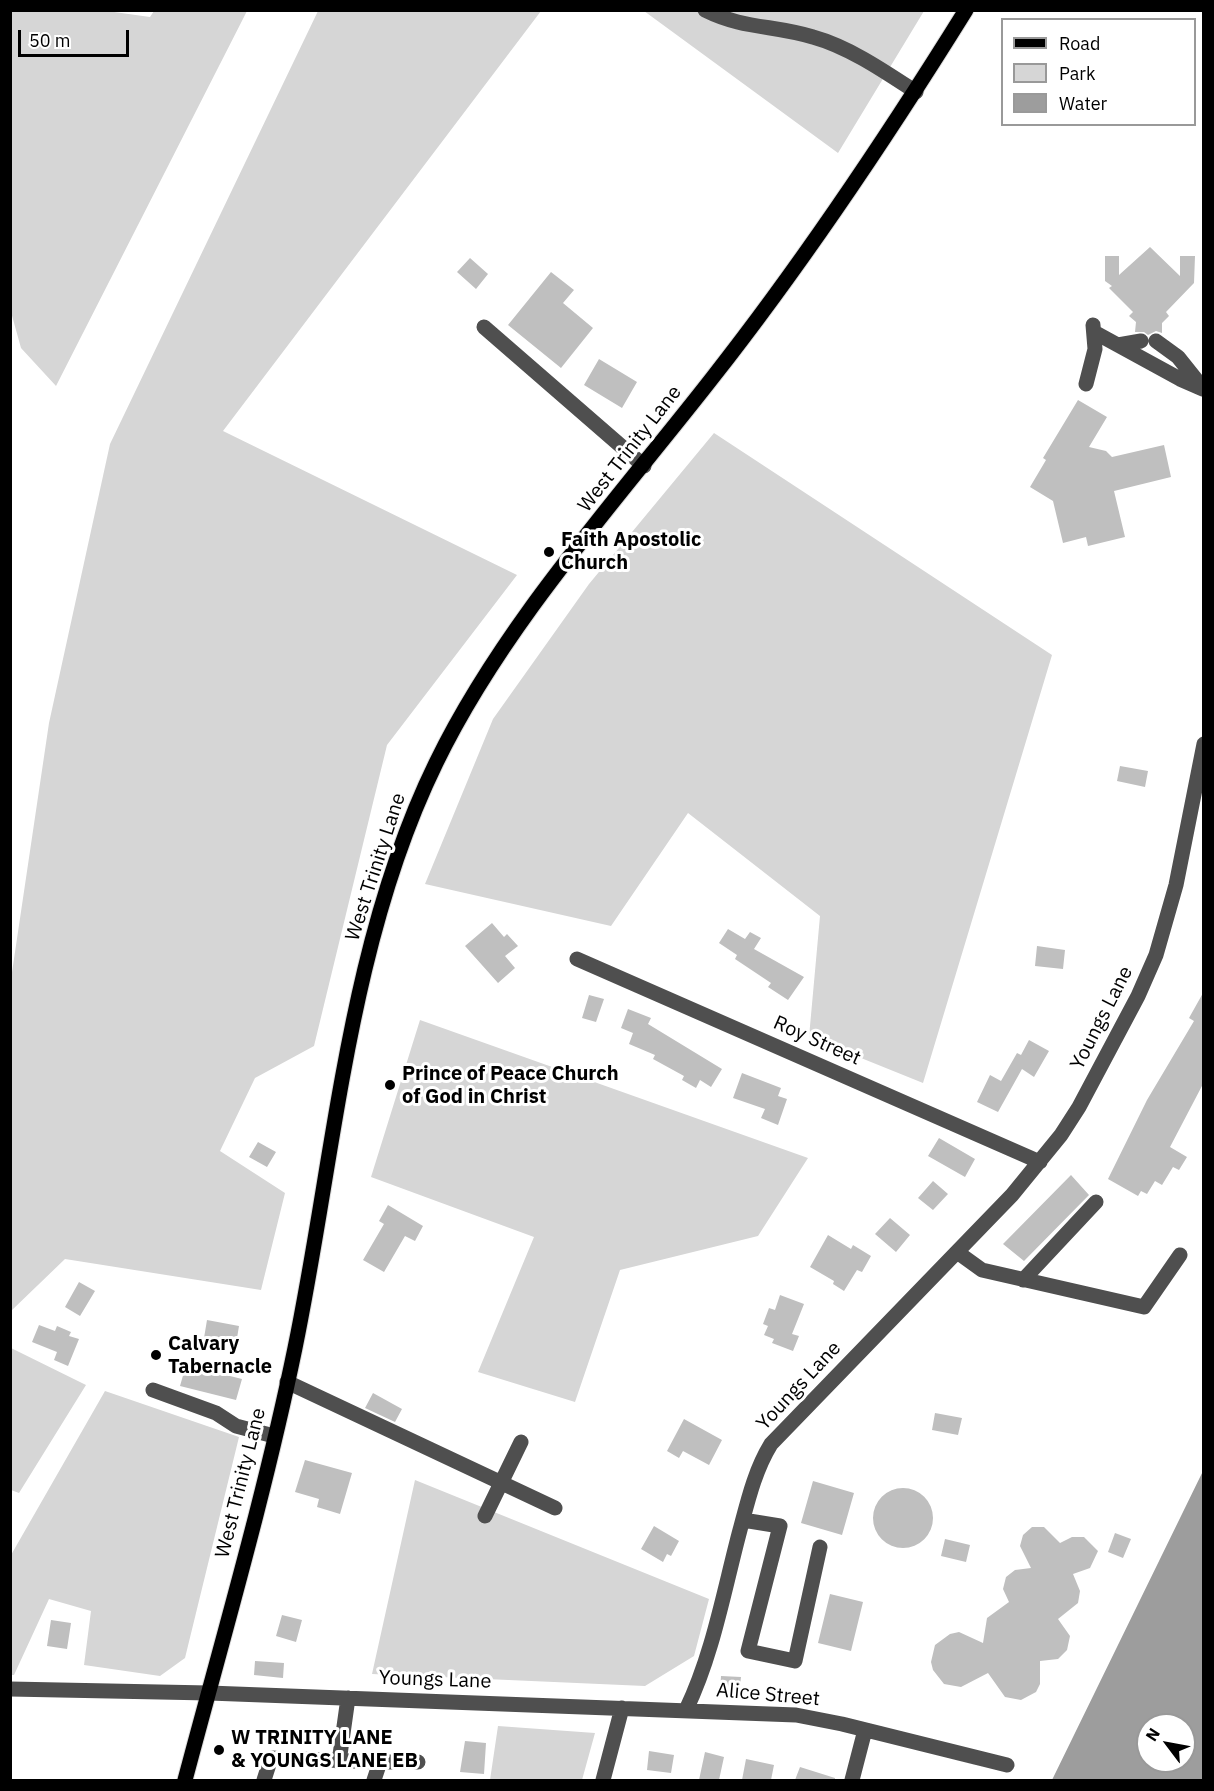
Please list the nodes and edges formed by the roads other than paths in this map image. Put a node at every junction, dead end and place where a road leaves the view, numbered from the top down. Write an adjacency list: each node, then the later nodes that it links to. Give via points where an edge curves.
1 (705, 10): 3 (street, via 729,22 813,37 850,53)
2 (966, 10): 3 (main road, West Trinity Lane)
3 (916, 92): 7 (main road, West Trinity Lane, via 761,315)
4 (484, 327): 7 (street)
5 (1118, 345): 5 (street, via 1203,389 1178,357 1149,341); 6 (street, via 1093,327 1095,350)
6 (1086, 384)
7 (644, 466): 16 (main road, West Trinity Lane, via 541,596 483,678 436,762 405,833 377,918 356,1014)
8 (1203, 744): 9 (street, Youngs Lane)
9 (1199, 790): 11 (street, Youngs Lane, via 1156,955 1084,1098)
10 (577, 959): 11 (street, Roy Street)
11 (1040, 1162): 13 (street, Youngs Lane)
12 (1096, 1202): 15 (street)
13 (957, 1252): 15 (street, via 982,1270); 23 (street, Youngs Lane, via 771,1444 757,1472)
14 (1180, 1255): 15 (street, via 1144,1307)
15 (1023, 1280)
16 (287, 1382): 18 (main road, West Trinity Lane); 20 (street)
17 (153, 1390): 18 (street, via 216,1413 236,1426)
18 (274, 1436): 26 (main road, West Trinity Lane)
19 (521, 1443): 20 (street)
20 (501, 1483): 21 (street); 22 (street)
21 (555, 1508)
22 (485, 1516)
23 (743, 1520): 24 (street, via 780,1526 748,1651 795,1661); 29 (street, Youngs Lane, via 706,1660)
24 (820, 1547)
25 (10, 1689): 26 (street, Youngs Lane)
26 (209, 1693): 27 (street, Youngs Lane); 35 (main road, West Trinity Lane)
27 (348, 1698): 28 (street, Youngs Lane); 31 (street)
28 (622, 1708): 29 (street, Youngs Lane); 38 (street)
29 (686, 1710): 30 (street, Alice Street, via 796,1715)
30 (865, 1730): 34 (street, Alice Street); 39 (street)
31 (339, 1762): 32 (street); 36 (street, via 271,1758)
32 (380, 1762): 33 (street); 37 (street)
33 (418, 1762)
34 (1007, 1766)
35 (185, 1780)
36 (264, 1780)
37 (374, 1780)
38 (603, 1780)
39 (852, 1780)

